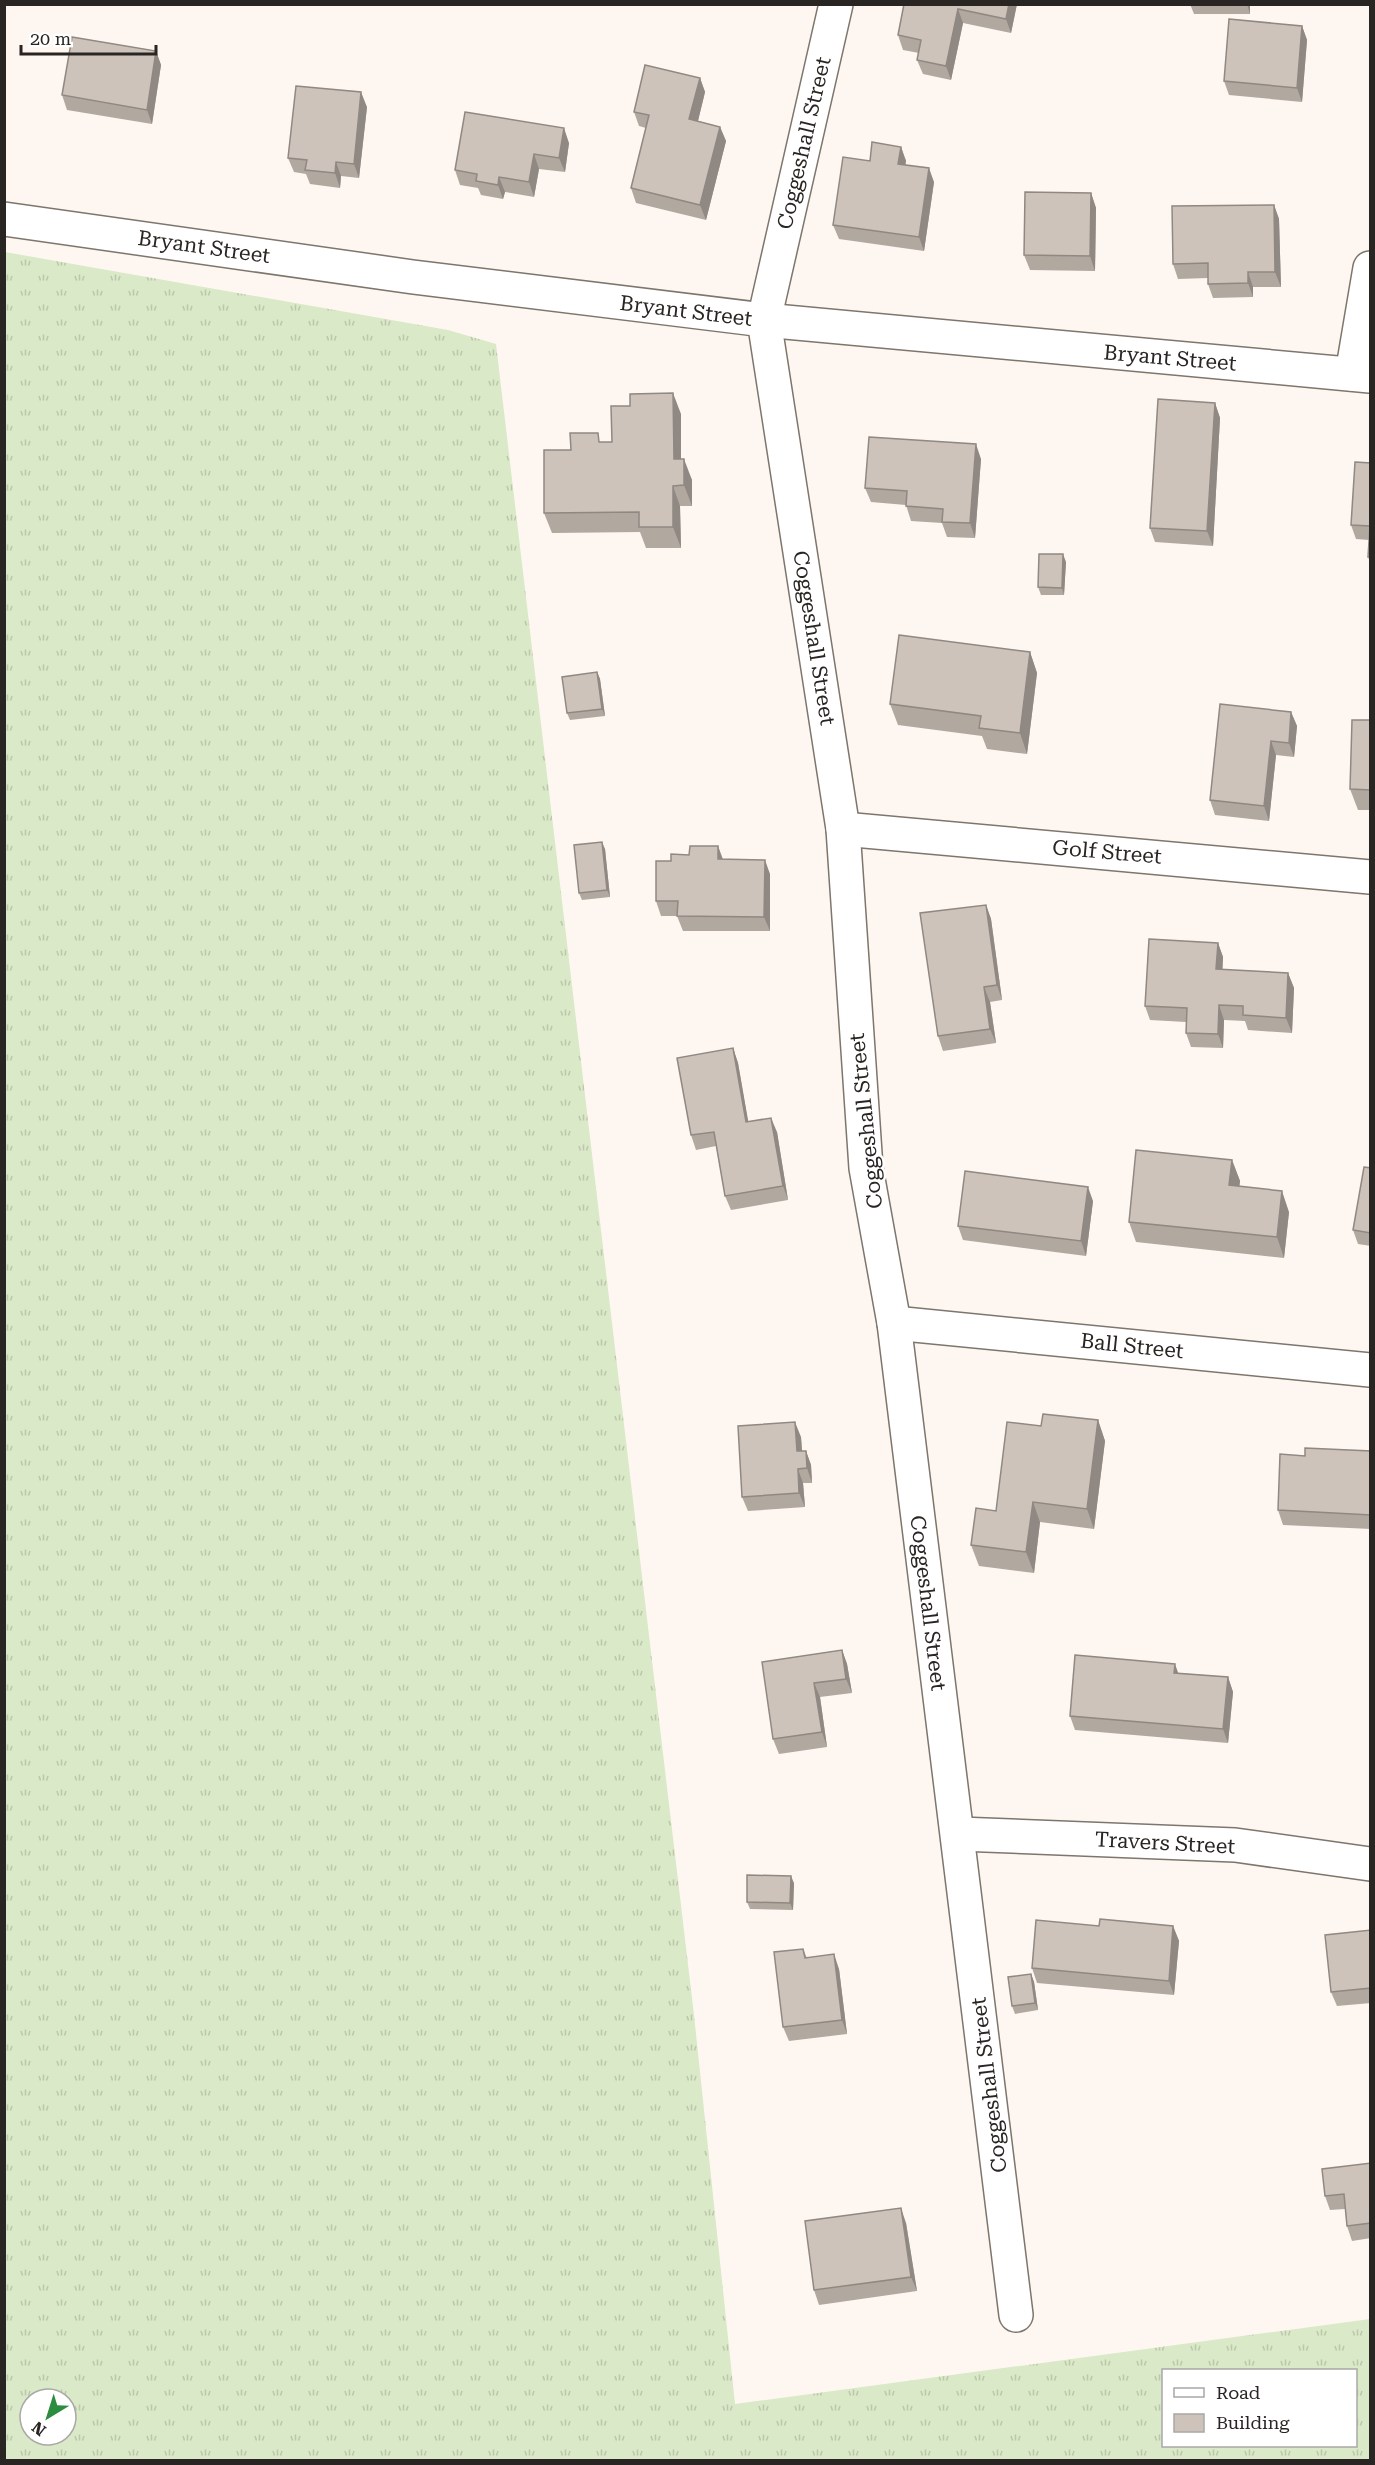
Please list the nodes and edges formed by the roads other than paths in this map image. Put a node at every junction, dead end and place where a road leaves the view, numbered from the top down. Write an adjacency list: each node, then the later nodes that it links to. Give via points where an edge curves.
1 (836, 4): 4 (street, Coggeshall Street)
2 (4, 219): 4 (street, Bryant Street, via 413,277)
3 (1371, 267): 5 (street)
4 (764, 320): 5 (street, Bryant Street); 6 (street, Coggeshall Street)
5 (1361, 375)
6 (843, 829): 7 (street, Golf Street); 8 (street, Coggeshall Street, via 866,1168)
7 (1371, 877)
8 (894, 1323): 9 (street, Ball Street); 10 (street, Coggeshall Street)
9 (1371, 1370)
10 (959, 1834): 11 (street, Travers Street, via 1235,1845); 12 (street, Coggeshall Street)
11 (1371, 1864)
12 (1016, 2315)

